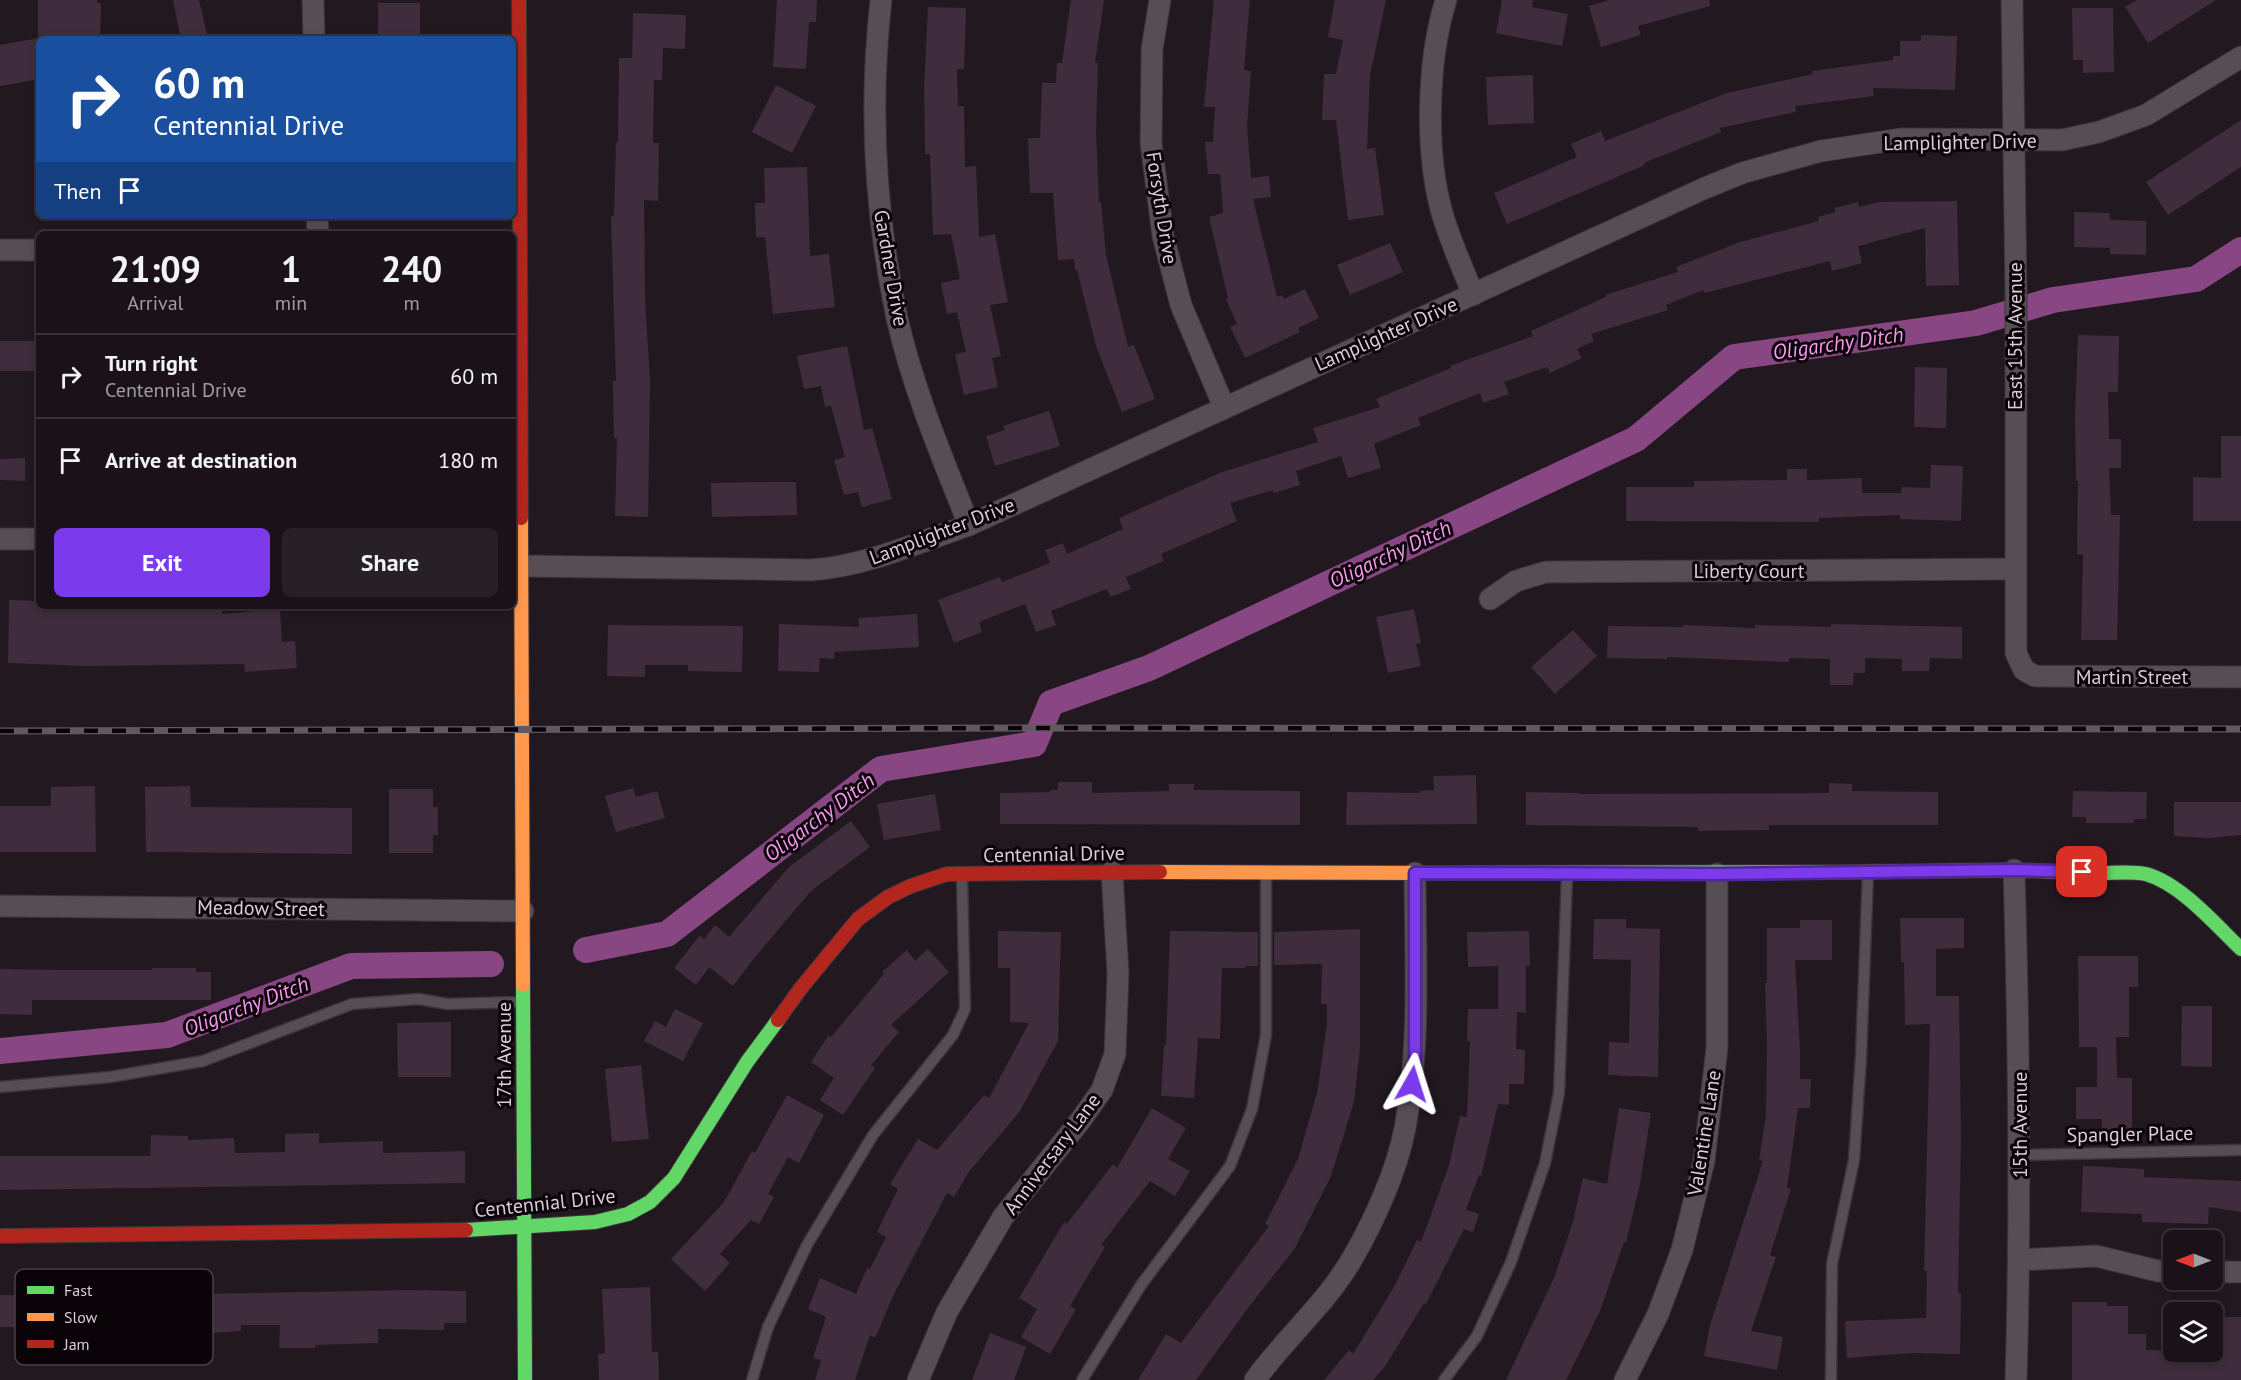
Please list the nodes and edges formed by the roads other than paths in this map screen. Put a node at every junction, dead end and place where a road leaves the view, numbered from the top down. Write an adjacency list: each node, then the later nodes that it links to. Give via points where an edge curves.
1 (313, 0): 7 (street)
2 (519, 0): 12 (street, 17th Avenue)
3 (882, 0): 15 (street, Gardner Drive, via 876,44 875,155 883,237 898,319 925,413)
4 (1160, 0): 14 (street, Forsyth Drive, via 1152,49 1151,143 1163,236 1181,304)
5 (1446, 0): 13 (street, via 1432,73 1431,143 1442,213)
6 (2012, 0): 9 (street, East 15th Avenue)
7 (314, 36)
8 (2241, 57): 9 (street, Lamplighter Drive, via 2146,115 2062,140)
9 (2014, 141): 13 (street, Lamplighter Drive, via 1901,139 1798,157 1705,188); 19 (street, East 15th Avenue)
10 (0, 250): 11 (street)
11 (36, 250)
12 (517, 250): 18 (street, 17th Avenue)
13 (1473, 295): 14 (street, Lamplighter Drive)
14 (1224, 407): 15 (street, Lamplighter Drive)
15 (969, 525): 18 (street, Lamplighter Drive, via 873,559 835,568)
16 (0, 539): 17 (street)
17 (36, 539)
18 (522, 566): 32 (street, 17th Avenue)
19 (2015, 569): 20 (street, Liberty Court, via 1546,572 1516,581); 21 (street, East 15th Avenue, via 2016,653)
20 (1490, 599)
21 (2024, 670): 22 (street, Martin Street, via 2035,676)
22 (2241, 677)
23 (2014, 870): 26 (street, Centennial Drive); 33 (street, Centennial Drive, via 2145,874 2190,901); 37 (street, 15th Avenue)
24 (1112, 872): 25 (street, Centennial Drive); 29 (street, Centennial Drive); 47 (street, Anniversary Lane, via 1118,975 1115,1054 1102,1090 1003,1217 947,1312)
25 (1266, 872): 27 (street, Centennial Drive); 48 (lane, via 1266,1035 1252,1109 1230,1166 1141,1285)
26 (1868, 872): 30 (street, Centennial Drive); 51 (lane, via 1862,1057 1854,1160 1832,1264)
27 (1415, 873): 28 (street, Centennial Drive); 49 (street, via 1415,1061 1405,1130 1383,1197 1352,1260)
28 (1567, 873): 30 (street, Centennial Drive); 50 (lane, via 1559,1093 1545,1163 1511,1262 1477,1336)
29 (962, 874): 38 (street, Centennial Drive, via 947,874 911,886 858,919 747,1062 674,1178 650,1202 628,1214 595,1222); 46 (lane, via 965,1009 953,1035 873,1135 807,1245 768,1327)
30 (1717, 874): 44 (street, Valentine Lane, via 1717,1048 1704,1161 1682,1250)
31 (0, 906): 32 (street, Meadow Street)
32 (523, 911): 34 (street, 17th Avenue)
33 (2241, 949)
34 (523, 1002): 35 (lane, via 447,1004 419,999 352,1004 203,1061 110,1077); 38 (street, 17th Avenue)
35 (0, 1087)
36 (2241, 1150): 37 (lane, Spangler Place)
37 (2020, 1155): 40 (street, 15th Avenue)
38 (524, 1228): 39 (street, Centennial Drive); 45 (street, 17th Avenue)
39 (0, 1236)
40 (2020, 1260): 41 (street, via 2096,1256); 52 (street, 15th Avenue)
41 (2163, 1271)
42 (2223, 1272): 43 (street)
43 (2241, 1272)
44 (1631, 1378)
45 (525, 1380)
46 (752, 1380)
47 (918, 1380)
48 (1082, 1380)
49 (1255, 1380)
50 (1444, 1380)
51 (1831, 1380)
52 (2016, 1380)

